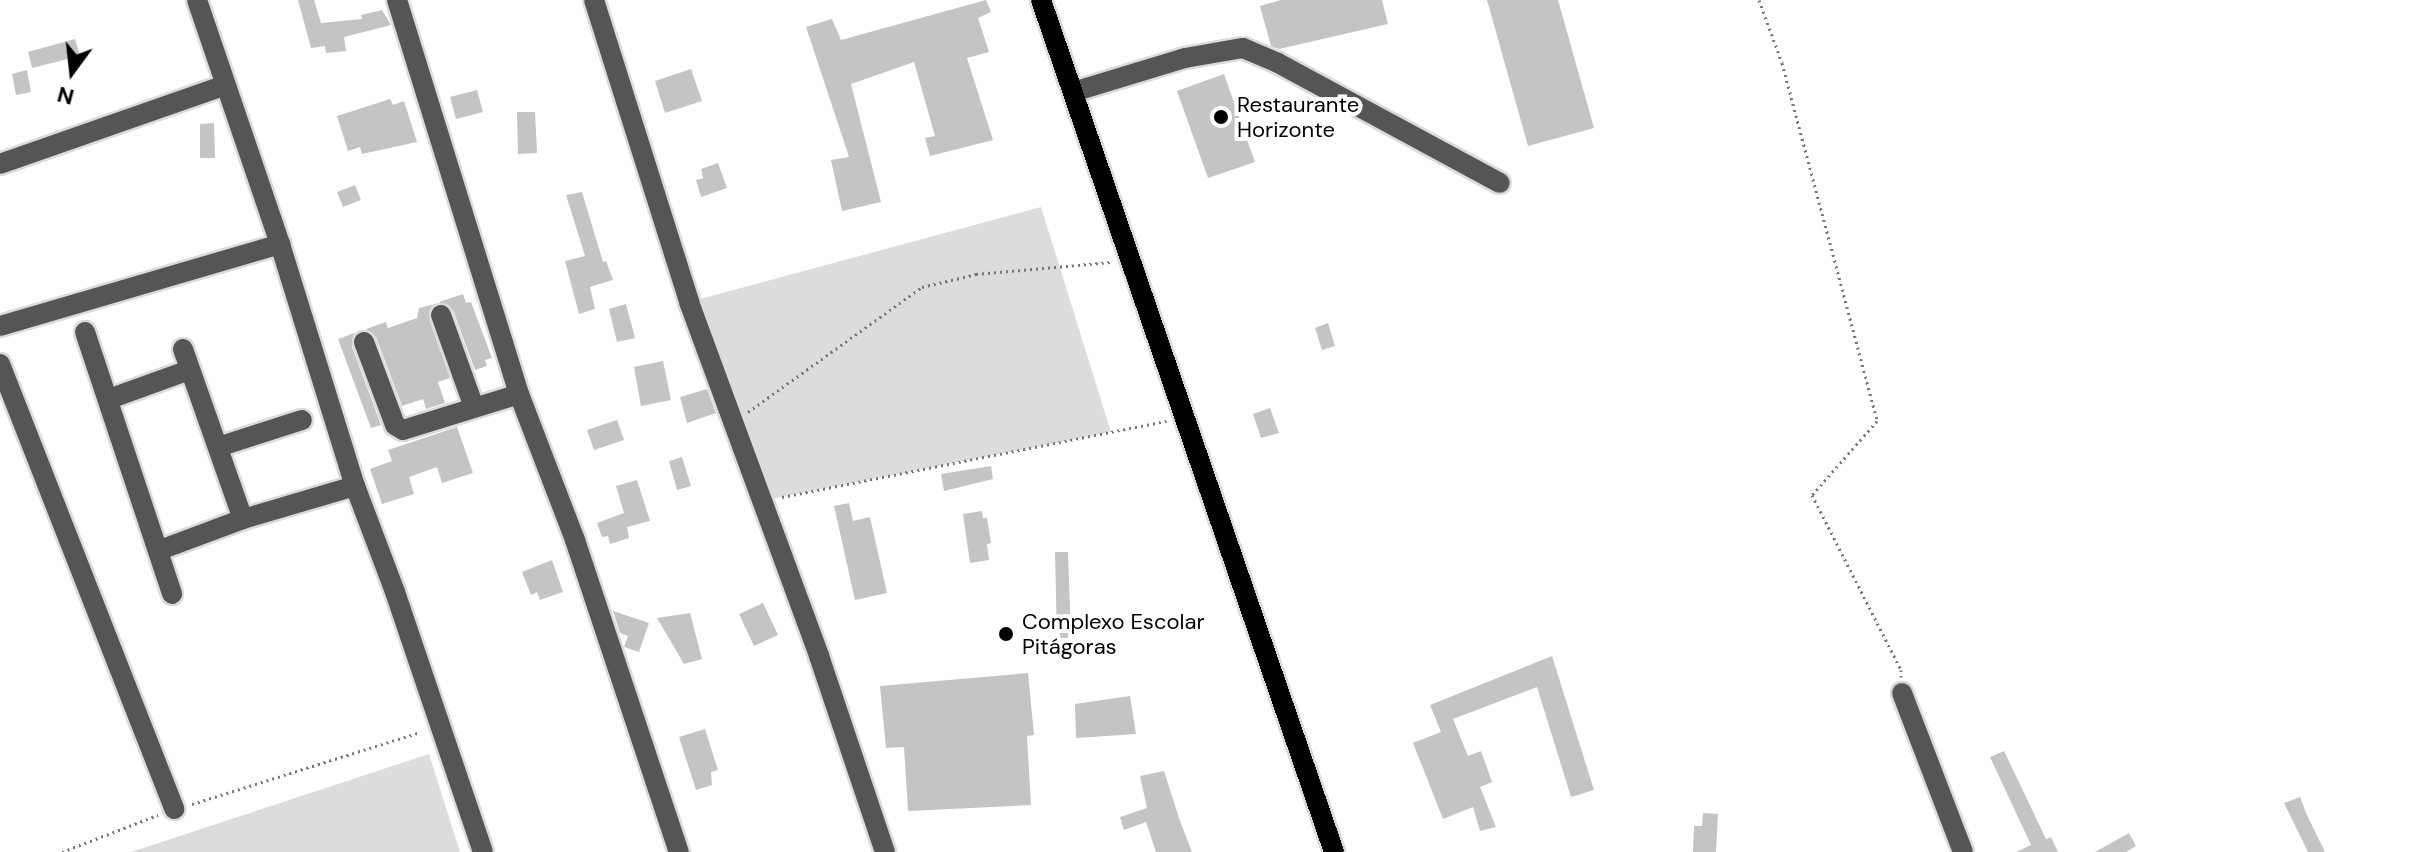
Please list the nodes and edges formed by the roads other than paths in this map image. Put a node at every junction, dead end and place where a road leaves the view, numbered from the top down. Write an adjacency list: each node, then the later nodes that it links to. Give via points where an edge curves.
1 (197, 0): 5 (street)
2 (397, 0): 17 (street)
3 (594, 0): 30 (street, via 732,424)
4 (1041, 0): 6 (main road)
5 (226, 85): 7 (street); 9 (street)
6 (1073, 92): 8 (street, via 1185,58 1243,48); 31 (main road)
7 (0, 164)
8 (1500, 183)
9 (280, 244): 11 (street); 22 (street)
10 (441, 315): 19 (street)
11 (0, 326)
12 (85, 332): 18 (street)
13 (364, 342): 19 (street, via 395,425 403,430)
14 (183, 349): 16 (street)
15 (0, 364): 27 (street)
16 (189, 370): 18 (street); 21 (street)
17 (519, 394): 19 (street); 29 (street, via 575,540)
18 (109, 399): 24 (street)
19 (474, 407)
20 (302, 420): 21 (street)
21 (218, 447): 23 (street)
22 (355, 486): 23 (street); 28 (street)
23 (243, 519): 24 (street)
24 (160, 550): 25 (street)
25 (172, 594)
26 (1902, 693): 32 (street)
27 (174, 809)
28 (483, 852)
29 (679, 852)
30 (885, 852)
31 (1334, 852)
32 (1963, 852)

